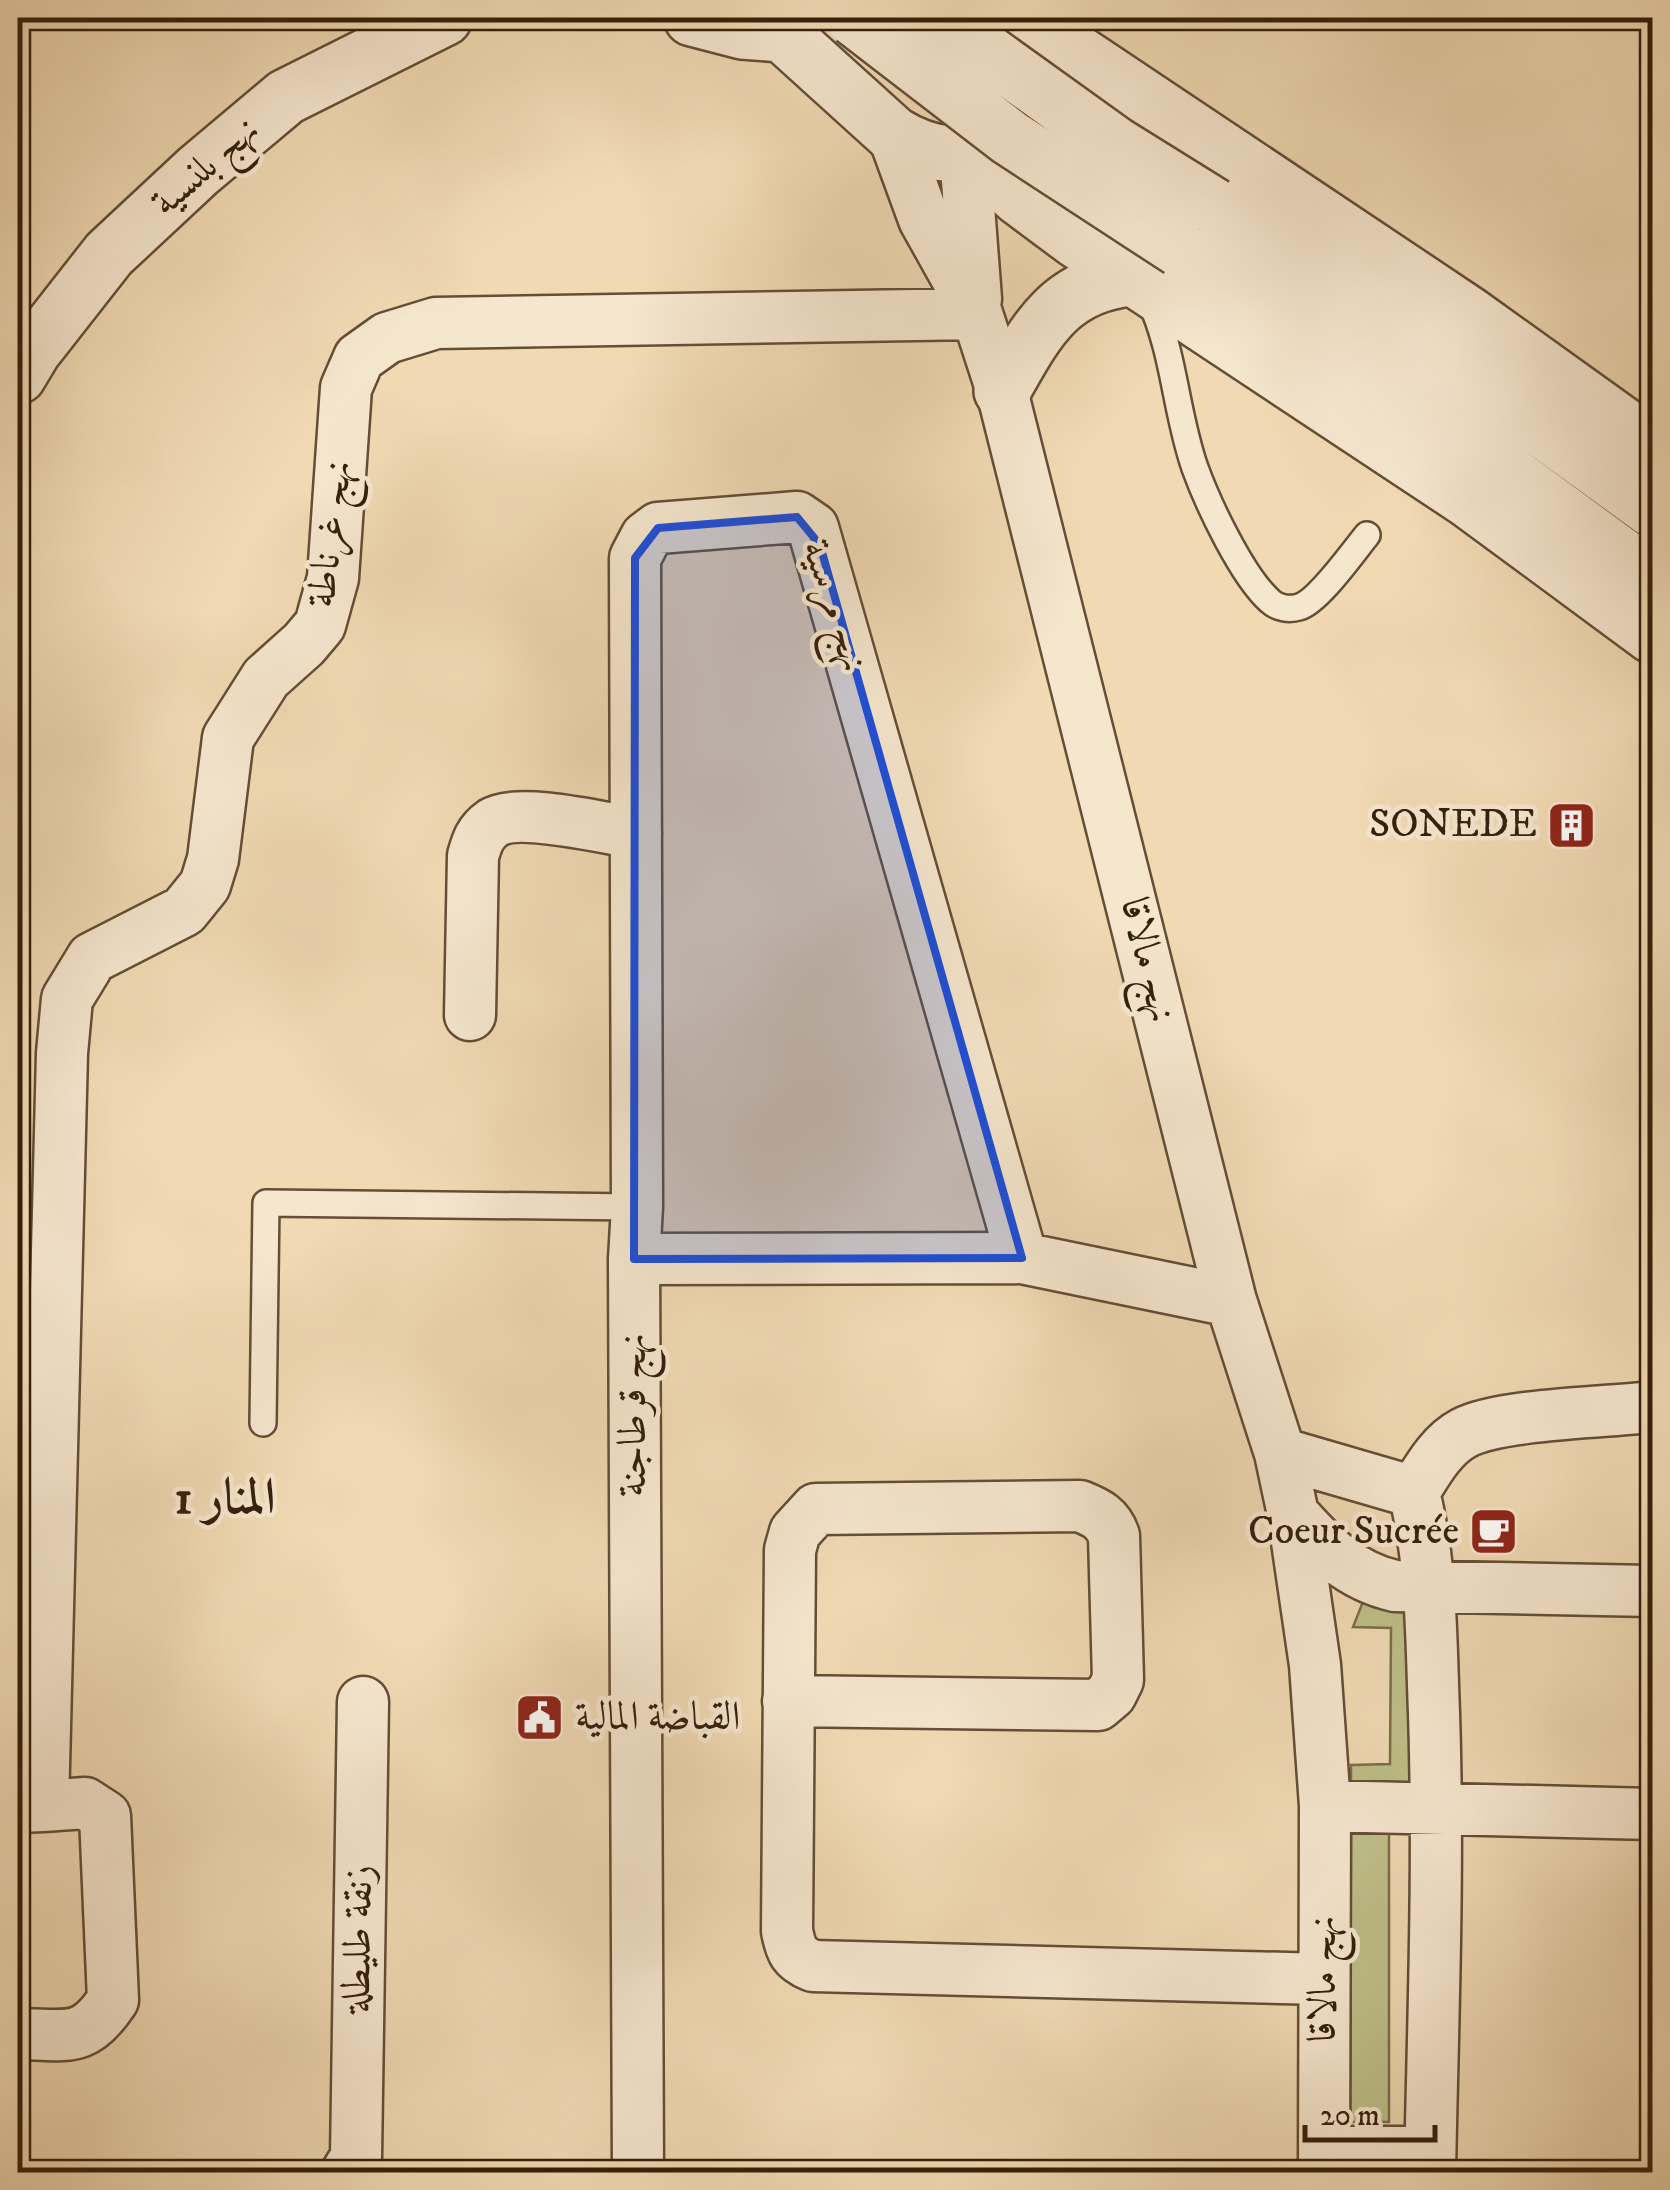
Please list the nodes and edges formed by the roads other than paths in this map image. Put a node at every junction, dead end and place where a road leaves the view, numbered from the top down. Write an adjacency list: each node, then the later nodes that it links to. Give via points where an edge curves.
1 (444, 18): 11 (street, نهج بلنسية, via 286,98 198,170 108,254)
2 (692, 18): 6 (street, via 742,31)
3 (854, 18): 9 (street, bridge, via 1010,138)
4 (939, 18): 14 (street, bridge)
5 (1022, 18): 8 (street, via 1037,60 1036,86 1010,131); 13 (street, via 1468,314)
6 (773, 26): 7 (street)
7 (892, 134): 8 (street, via 914,148); 10 (street, نهج مالاقا, via 924,219)
8 (967, 153): 9 (street, via 1020,198); 10 (street)
9 (1152, 270): 12 (street, via 1092,286 1056,309); 15 (lane, via 1195,467 1251,579 1270,602 1288,608 1307,603); 16 (street, via 1496,464); 17 (street)
10 (977, 314): 12 (street, نهج مالاقا); 33 (street, نهج غرناطة, via 436,323 387,338 359,358 346,388 333,578 320,625 266,678 228,738 205,885 184,911 92,958 67,999)
11 (18, 376)
12 (1002, 391): 23 (street, نهج مالاقا)
13 (1652, 446)
14 (1652, 510)
15 (1367, 535)
16 (1652, 578)
17 (1652, 635)
18 (636, 832): 19 (street, via 518,817 496,821 478,836 472,856); 20 (street, نهج مرسية); 21 (street, نهج مرسية, via 638,550 658,528 797,517 814,528 820,544)
19 (470, 1015)
20 (636, 1207): 22 (street, نهج مرسية); 25 (lane, via 266,1203)
21 (1022, 1258): 22 (street); 23 (street)
22 (634, 1260): 42 (street, نهج قرطاجنة)
23 (1231, 1302): 26 (street, نهج مالاقا)
24 (1652, 1407): 27 (street, via 1466,1432 1446,1447)
25 (263, 1423)
26 (1280, 1453): 27 (street); 28 (street, نهج مالاقا)
27 (1414, 1492): 29 (street, نهج مالاقا)
28 (1293, 1514): 29 (street, via 1356,1573); 34 (street, نهج مالاقا, via 1315,1666)
29 (1430, 1588): 30 (street); 35 (street, نهج مالاقا)
30 (1652, 1591)
31 (788, 1701): 31 (street, via 790,1550 795,1532 816,1509 1080,1506 1109,1522 1118,1680 1098,1705); 37 (street, via 787,1931 798,1960 813,1966)
32 (363, 1702): 41 (street, زنقة طليطلة, via 356,2158)
33 (30, 1806): 38 (street, via 85,1803 105,1816 113,2000 97,2024 80,2034)
34 (1325, 1806): 35 (street); 37 (street, نهج مالاقا)
35 (1437, 1808): 36 (street); 40 (street, نهج مالاقا)
36 (1652, 1814)
37 (1324, 1980): 39 (street, نهج مالاقا)
38 (18, 2034)
39 (1324, 2162): 40 (street, نهج مالاقا)
40 (1430, 2162)
41 (347, 2172)
42 (638, 2172)

